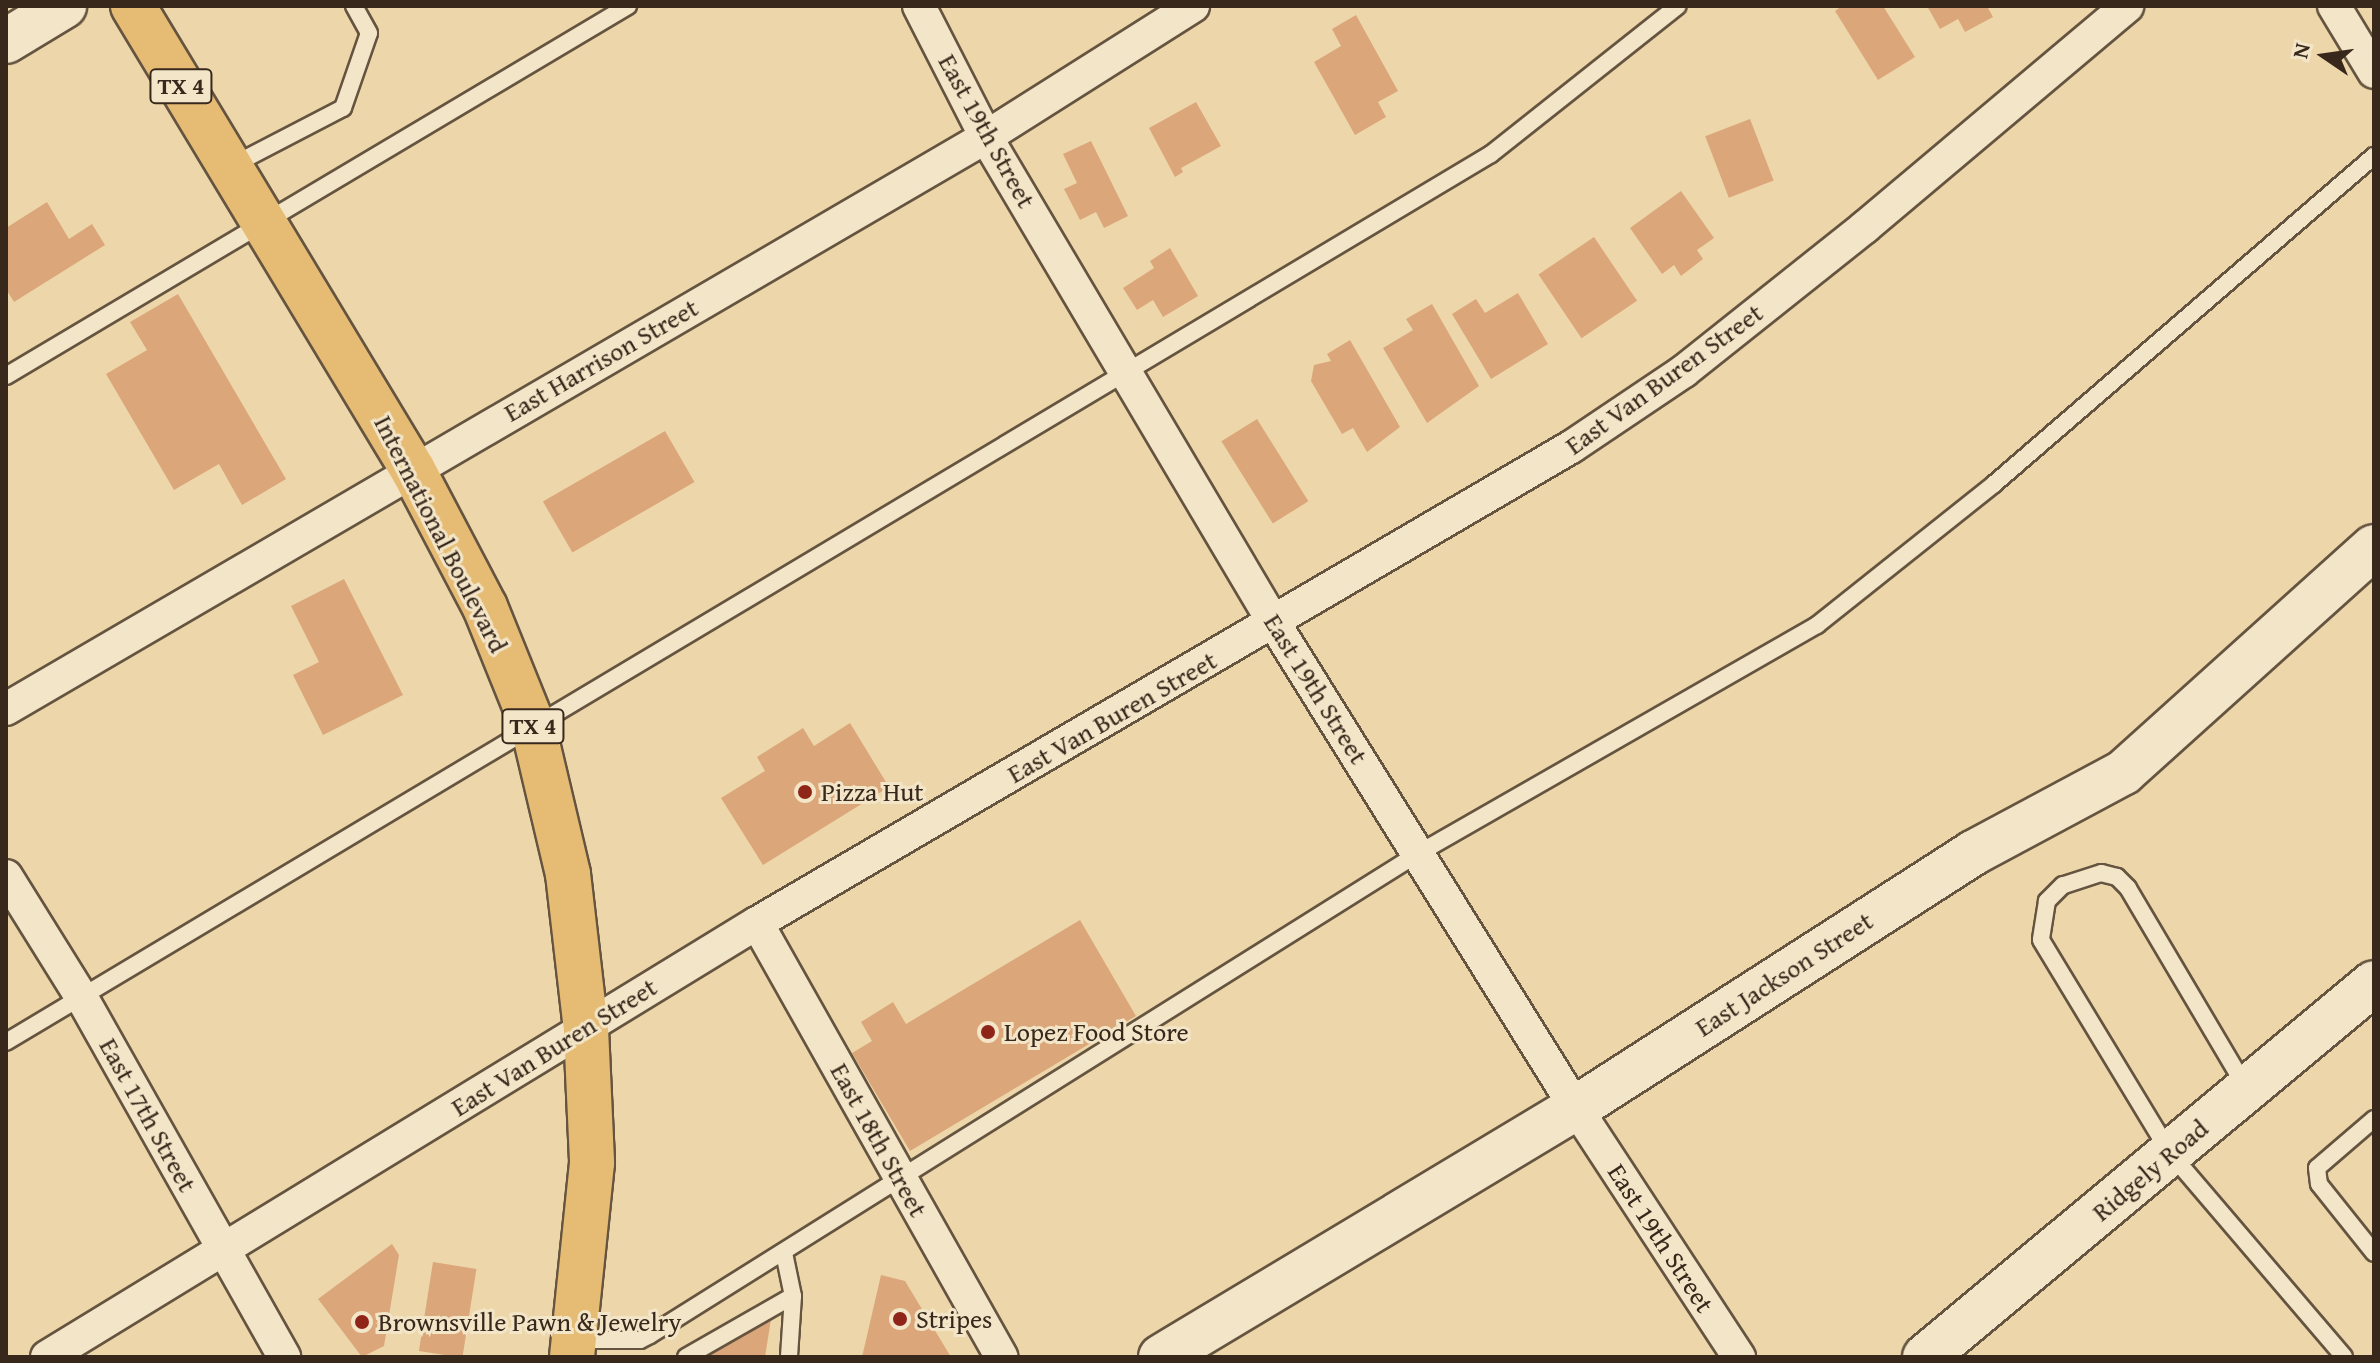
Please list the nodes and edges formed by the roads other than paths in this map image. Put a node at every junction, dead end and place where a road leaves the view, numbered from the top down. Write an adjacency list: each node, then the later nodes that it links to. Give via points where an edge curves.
1 (64, 6): 10 (main road)
2 (133, 6): 14 (main road, International Boulevard / TX 4)
3 (354, 6): 14 (lane, via 369,33 343,108)
4 (628, 6): 15 (lane)
5 (919, 6): 12 (street, East 19th Street)
6 (1193, 6): 12 (street, East Harrison Street)
7 (1678, 6): 16 (lane, via 1491,154)
8 (2127, 6): 20 (street, East Van Buren Street, via 1684,371 1571,447)
9 (2334, 6): 11 (street)
10 (6, 41)
11 (2374, 72)
12 (986, 137): 16 (street, East 19th Street); 18 (street, East Harrison Street)
13 (2374, 156): 23 (lane, via 1994,484 1817,625)
14 (230, 167): 15 (main road, International Boulevard / TX 4)
15 (264, 223): 17 (lane); 18 (main road, International Boulevard / TX 4)
16 (1127, 368): 20 (street, East 19th Street); 22 (lane)
17 (6, 376)
18 (413, 470): 21 (street, East Harrison Street); 22 (main road, International Boulevard / TX 4, via 485,607)
19 (2374, 547): 31 (main road, East Jackson Street, via 2124,772 1973,853)
20 (1274, 623): 23 (street, East 19th Street); 25 (street, East Van Buren Street)
21 (6, 709)
22 (533, 726): 27 (lane); 28 (main road, International Boulevard / TX 4, via 568,874)
23 (1419, 853): 31 (street, East 19th Street); 34 (lane)
24 (6, 876): 27 (street, East 17th Street)
25 (757, 923): 28 (street, East Van Buren Street); 34 (street, East 18th Street)
26 (2374, 983): 30 (main road, Ridgely Road)
27 (82, 998): 29 (lane); 35 (street, East 17th Street)
28 (586, 1029): 35 (street, East Van Buren Street); 39 (main road, International Boulevard / TX 4, via 592,1163)
29 (6, 1042)
30 (2247, 1089): 33 (main road, Ridgely Road); 33 (lane, via 2128,888 2117,877 2101,873 2063,885 2047,901 2041,940)
31 (1576, 1108): 45 (main road, East Jackson Street); 46 (street, East 19th Street)
32 (2374, 1119): 37 (lane, via 2317,1168 2319,1184)
33 (2170, 1153): 47 (main road, Ridgely Road); 48 (lane)
34 (901, 1179): 36 (lane); 44 (street, East 18th Street)
35 (224, 1251): 40 (street, East Van Buren Street); 41 (street, East 17th Street)
36 (784, 1253): 38 (lane); 39 (lane, via 640,1340)
37 (2374, 1253)
38 (793, 1296): 42 (lane); 43 (lane)
39 (573, 1348)
40 (47, 1357)
41 (284, 1357)
42 (686, 1357)
43 (789, 1357)
44 (1002, 1357)
45 (1161, 1357)
46 (1739, 1357)
47 (1925, 1357)
48 (2344, 1357)

